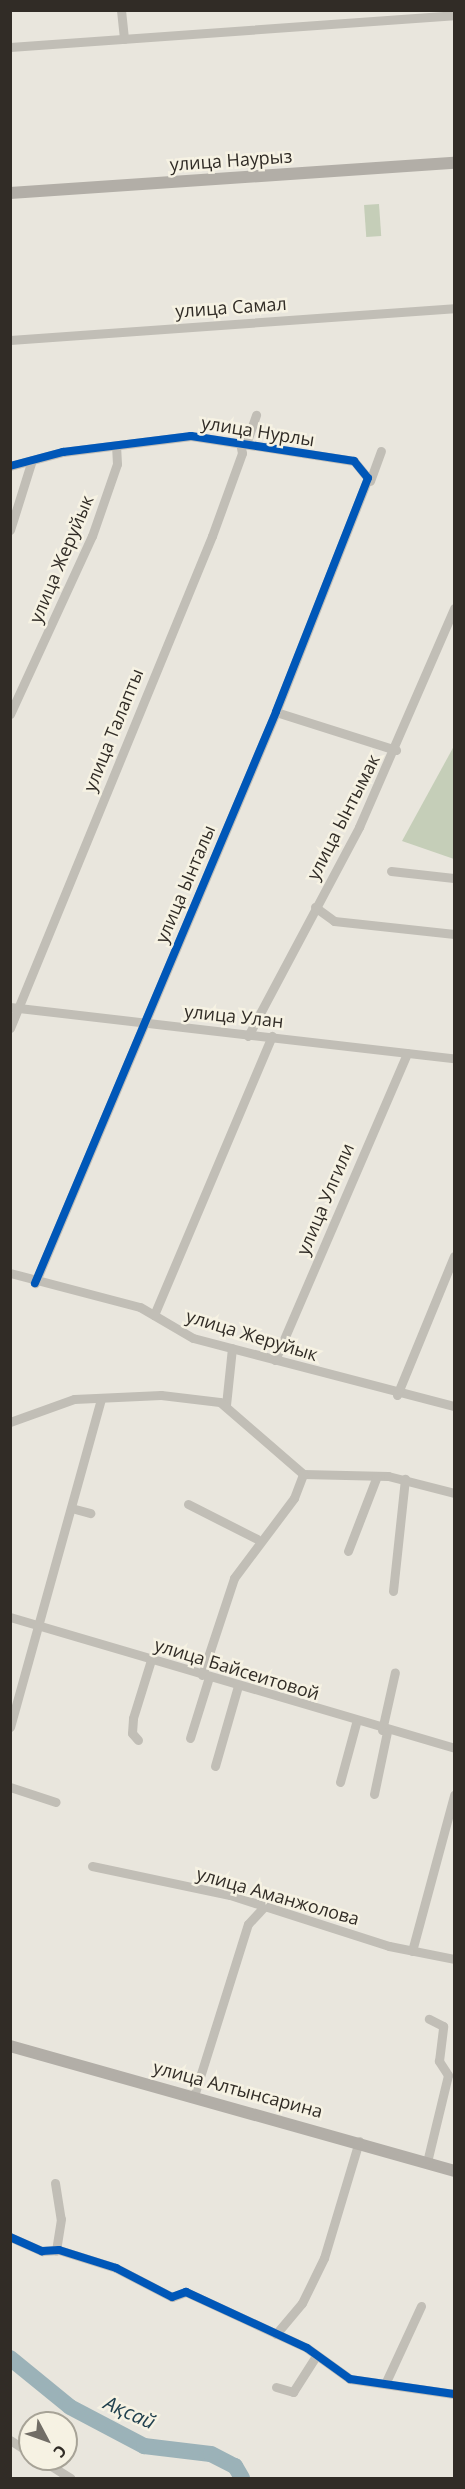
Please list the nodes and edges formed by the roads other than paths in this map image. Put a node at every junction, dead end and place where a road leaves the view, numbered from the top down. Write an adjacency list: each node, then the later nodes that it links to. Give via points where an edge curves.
1 (121, 10): 3 (street)
2 (454, 15): 3 (street)
3 (124, 39): 4 (street)
4 (10, 47)
5 (454, 163): 6 (street, улица Наурыз)
6 (10, 193)
7 (454, 308): 8 (street, улица Самал)
8 (10, 340)
9 (256, 415): 10 (street, улица Талапты)
10 (243, 443): 11 (street, улица Нурлы, via 173,436); 15 (street, улица Нурлы, via 354,461 368,473); 25 (street, улица Талапты, via 212,536)
11 (116, 447): 13 (street, улица Нурлы); 19 (street, улица Жеруйык, via 117,464 92,536)
12 (381, 451): 15 (street)
13 (32, 460): 14 (street, улица Нурлы); 16 (street)
14 (10, 466)
15 (368, 486): 18 (street, улица Ынталы)
16 (10, 530)
17 (454, 608): 20 (street, улица Ынтымак)
18 (276, 712): 20 (street); 26 (street, улица Ынталы)
19 (10, 714)
20 (396, 750): 23 (street, улица Ынтымак)
21 (391, 872): 22 (street)
22 (454, 878)
23 (315, 907): 24 (street, via 334,921); 28 (street, улица Ынтымак)
24 (454, 934)
25 (13, 1007): 26 (street, улица Улан); 27 (street, улица Талапты)
26 (144, 1023): 28 (street, улица Улан); 34 (street, улица Ынталы)
27 (10, 1028)
28 (248, 1035): 29 (street, улица Улан)
29 (272, 1036): 30 (street, улица Улан); 35 (street)
30 (406, 1053): 31 (street, улица Улан); 37 (street, улица Улгили)
31 (454, 1058)
32 (454, 1256): 38 (street)
33 (10, 1273): 34 (street, улица Жеруйык)
34 (35, 1283): 35 (street, улица Жеруйык, via 140,1307)
35 (154, 1316): 36 (street, улица Жеруйык, via 193,1338)
36 (232, 1348): 37 (street, улица Жеруйык); 40 (street)
37 (275, 1360): 38 (street, улица Жеруйык)
38 (397, 1395): 41 (street, улица Жеруйык)
39 (101, 1399): 40 (street, via 161,1395); 42 (street, via 74,1399); 48 (street)
40 (226, 1405): 43 (street, via 283,1462)
41 (454, 1406)
42 (10, 1422)
43 (303, 1474): 44 (street); 50 (street, via 294,1497)
44 (377, 1476): 45 (street); 51 (street)
45 (405, 1479): 46 (street); 52 (street)
46 (454, 1493)
47 (188, 1504): 50 (street)
48 (75, 1509): 49 (street); 54 (street)
49 (90, 1513)
50 (257, 1539): 57 (street, via 222,1604)
51 (348, 1551)
52 (393, 1591)
53 (10, 1617): 54 (street, улица Байсеитовой)
54 (41, 1626): 55 (street, улица Байсеитовой); 60 (street)
55 (151, 1660): 57 (street, улица Байсеитовой); 63 (street, via 133,1718 132,1734)
56 (395, 1672): 61 (street)
57 (206, 1676): 58 (street, улица Байсеитовой); 62 (street)
58 (238, 1686): 59 (street, улица Байсеитовой); 65 (street)
59 (356, 1723): 61 (street, улица Байсеитовой); 66 (street)
60 (10, 1727)
61 (384, 1731): 64 (street, улица Байсеитовой); 68 (street)
62 (190, 1738)
63 (138, 1740)
64 (454, 1748)
65 (215, 1766)
66 (340, 1782)
67 (10, 1787): 70 (street)
68 (374, 1794)
69 (454, 1795): 73 (street)
70 (57, 1802)
71 (92, 1866): 72 (street, улица Аманжолова)
72 (264, 1907): 73 (street, улица Аманжолова); 77 (street, via 248,1924)
73 (412, 1951): 74 (street, улица Аманжолова)
74 (454, 1959)
75 (429, 2019): 79 (street, via 443,2026 439,2056 448,2075)
76 (10, 2046): 77 (street, улица Алтынсарина)
77 (194, 2096): 78 (street, улица Алтынсарина)
78 (359, 2141): 79 (street, улица Алтынсарина); 85 (street, via 324,2258 307,2295)
79 (427, 2162): 80 (street, улица Алтынсарина)
80 (454, 2171)
81 (55, 2183): 83 (street, via 61,2219)
82 (10, 2237): 83 (street, via 42,2251)
83 (56, 2250): 85 (street, via 116,2268 172,2297 186,2292)
84 (421, 2306): 87 (street)
85 (276, 2334): 86 (street)
86 (316, 2356): 87 (street, via 350,2379); 88 (street, via 293,2392)
87 (386, 2384): 89 (street)
88 (276, 2387)
89 (454, 2394)

